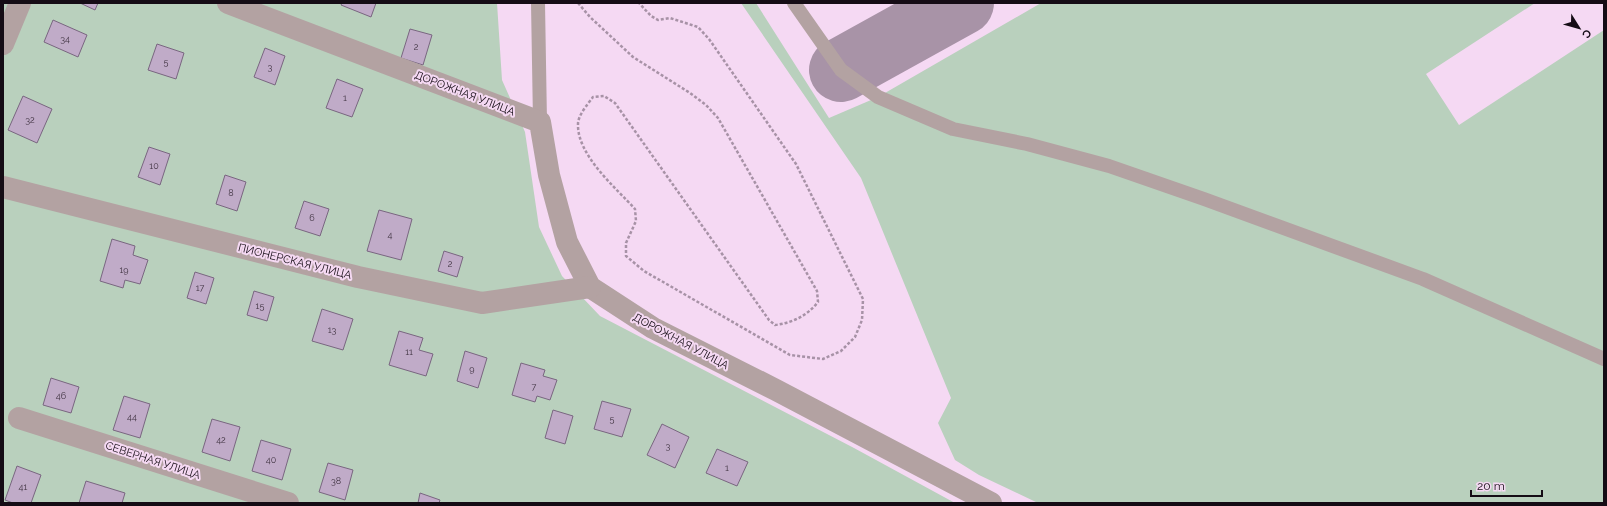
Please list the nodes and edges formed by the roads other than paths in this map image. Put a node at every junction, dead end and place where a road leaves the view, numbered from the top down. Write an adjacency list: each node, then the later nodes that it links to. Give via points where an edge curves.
1 (20, 3): 5 (street)
2 (228, 3): 6 (street, ДОРОЖНАЯ УЛИЦА)
3 (538, 3): 6 (lane)
4 (794, 3): 9 (lane, via 841,70 878,97 953,130 1027,144 1109,166 1218,204 1423,279)
5 (3, 44)
6 (540, 122): 8 (street, ДОРОЖНАЯ УЛИЦА, via 549,175 567,242)
7 (3, 187): 8 (street, ПИОНЕРСКАЯ УЛИЦА, via 358,276 482,303)
8 (590, 287): 12 (street, ДОРОЖНАЯ УЛИЦА, via 653,328 783,393)
9 (1604, 359)
10 (19, 418): 11 (street, СЕВЕРНАЯ УЛИЦА)
11 (288, 503)
12 (991, 503)

